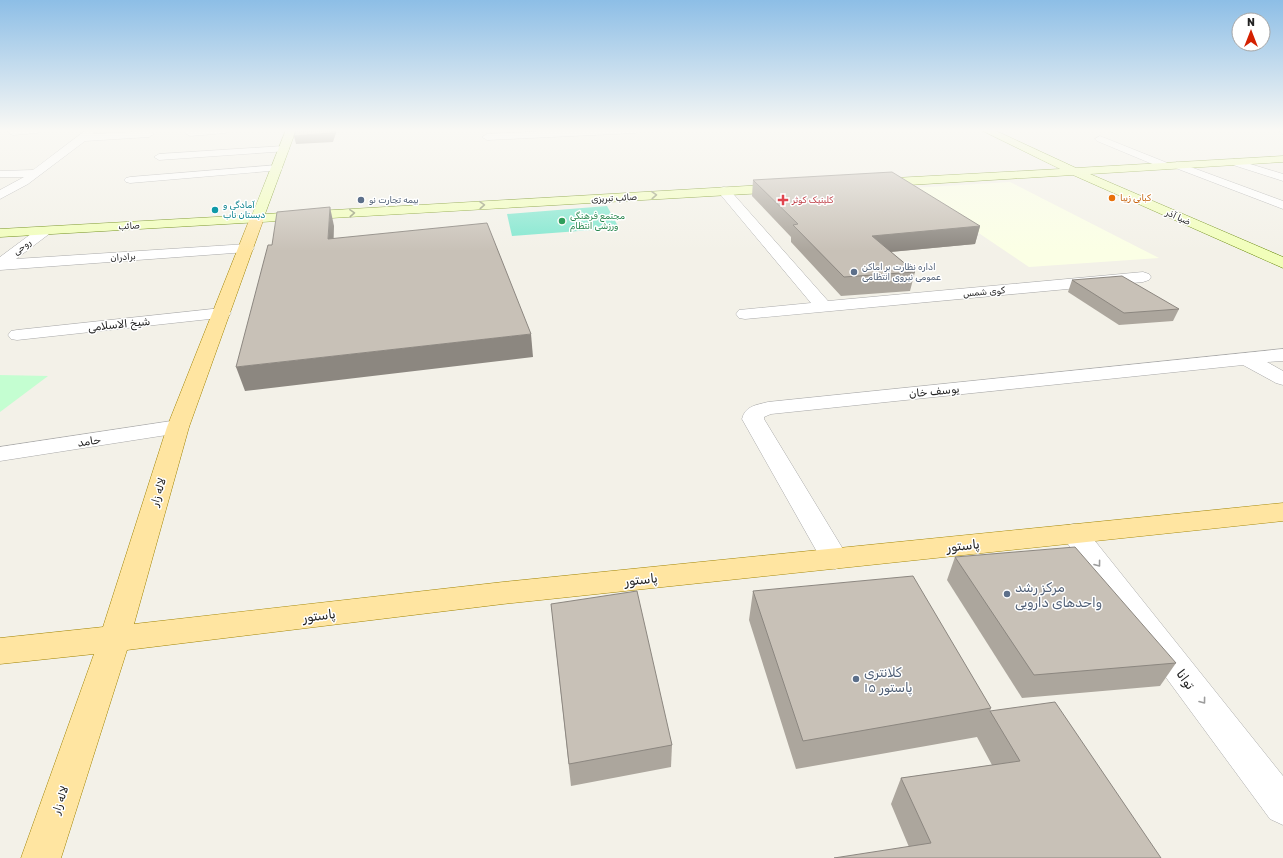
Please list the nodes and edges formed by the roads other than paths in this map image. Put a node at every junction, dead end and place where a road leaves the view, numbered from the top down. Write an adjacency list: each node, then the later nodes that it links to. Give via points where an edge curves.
1 (40, 170): 8 (street)
2 (252, 170): 11 (street)
3 (276, 170): 17 (main road, لاله زار)
4 (1090, 170): 7 (main road)
5 (1185, 170): 16 (street)
6 (1259, 170): 10 (street)
7 (1074, 171): 12 (main road); 21 (main road, ضیا آذر)
8 (36, 173): 9 (street); 15 (street)
9 (0, 174)
10 (1283, 178)
11 (130, 180)
12 (866, 183)
13 (797, 187): 14 (main road, صائب تبریزی)
14 (724, 191): 17 (main road, صائب تبریزی, one-way to 14); 24 (street)
15 (0, 195)
16 (1283, 205)
17 (257, 218): 18 (main road, صائب); 20 (main road, لاله زار)
18 (44, 231): 19 (main road, صائب); 22 (street, روحی)
19 (0, 233)
20 (247, 248): 22 (street, برادران); 25 (main road, لاله زار)
21 (1283, 263)
22 (0, 264)
23 (1143, 277): 24 (street, کوی شمس)
24 (824, 307): 26 (street, کوی شمس)
25 (222, 313): 27 (street, شیخ الاسلامی); 31 (main road, لاله زار)
26 (745, 314)
27 (17, 335)
28 (1283, 355): 29 (street, یوسف خان)
29 (1248, 360): 30 (street); 35 (street, یوسف خان, via 768,408 754,413 753,420)
30 (1283, 379)
31 (178, 427): 32 (street, حامد); 36 (main road, لاله زار)
32 (0, 454)
33 (1283, 512): 34 (main road, پاستور)
34 (1074, 533): 35 (main road, پاستور); 38 (street, توانا, one-way to 38)
35 (835, 559): 36 (main road, پاستور, via 503,593)
36 (115, 639): 37 (main road, پاستور); 39 (main road, لاله زار)
37 (0, 651)
38 (1283, 806)
39 (41, 858)

